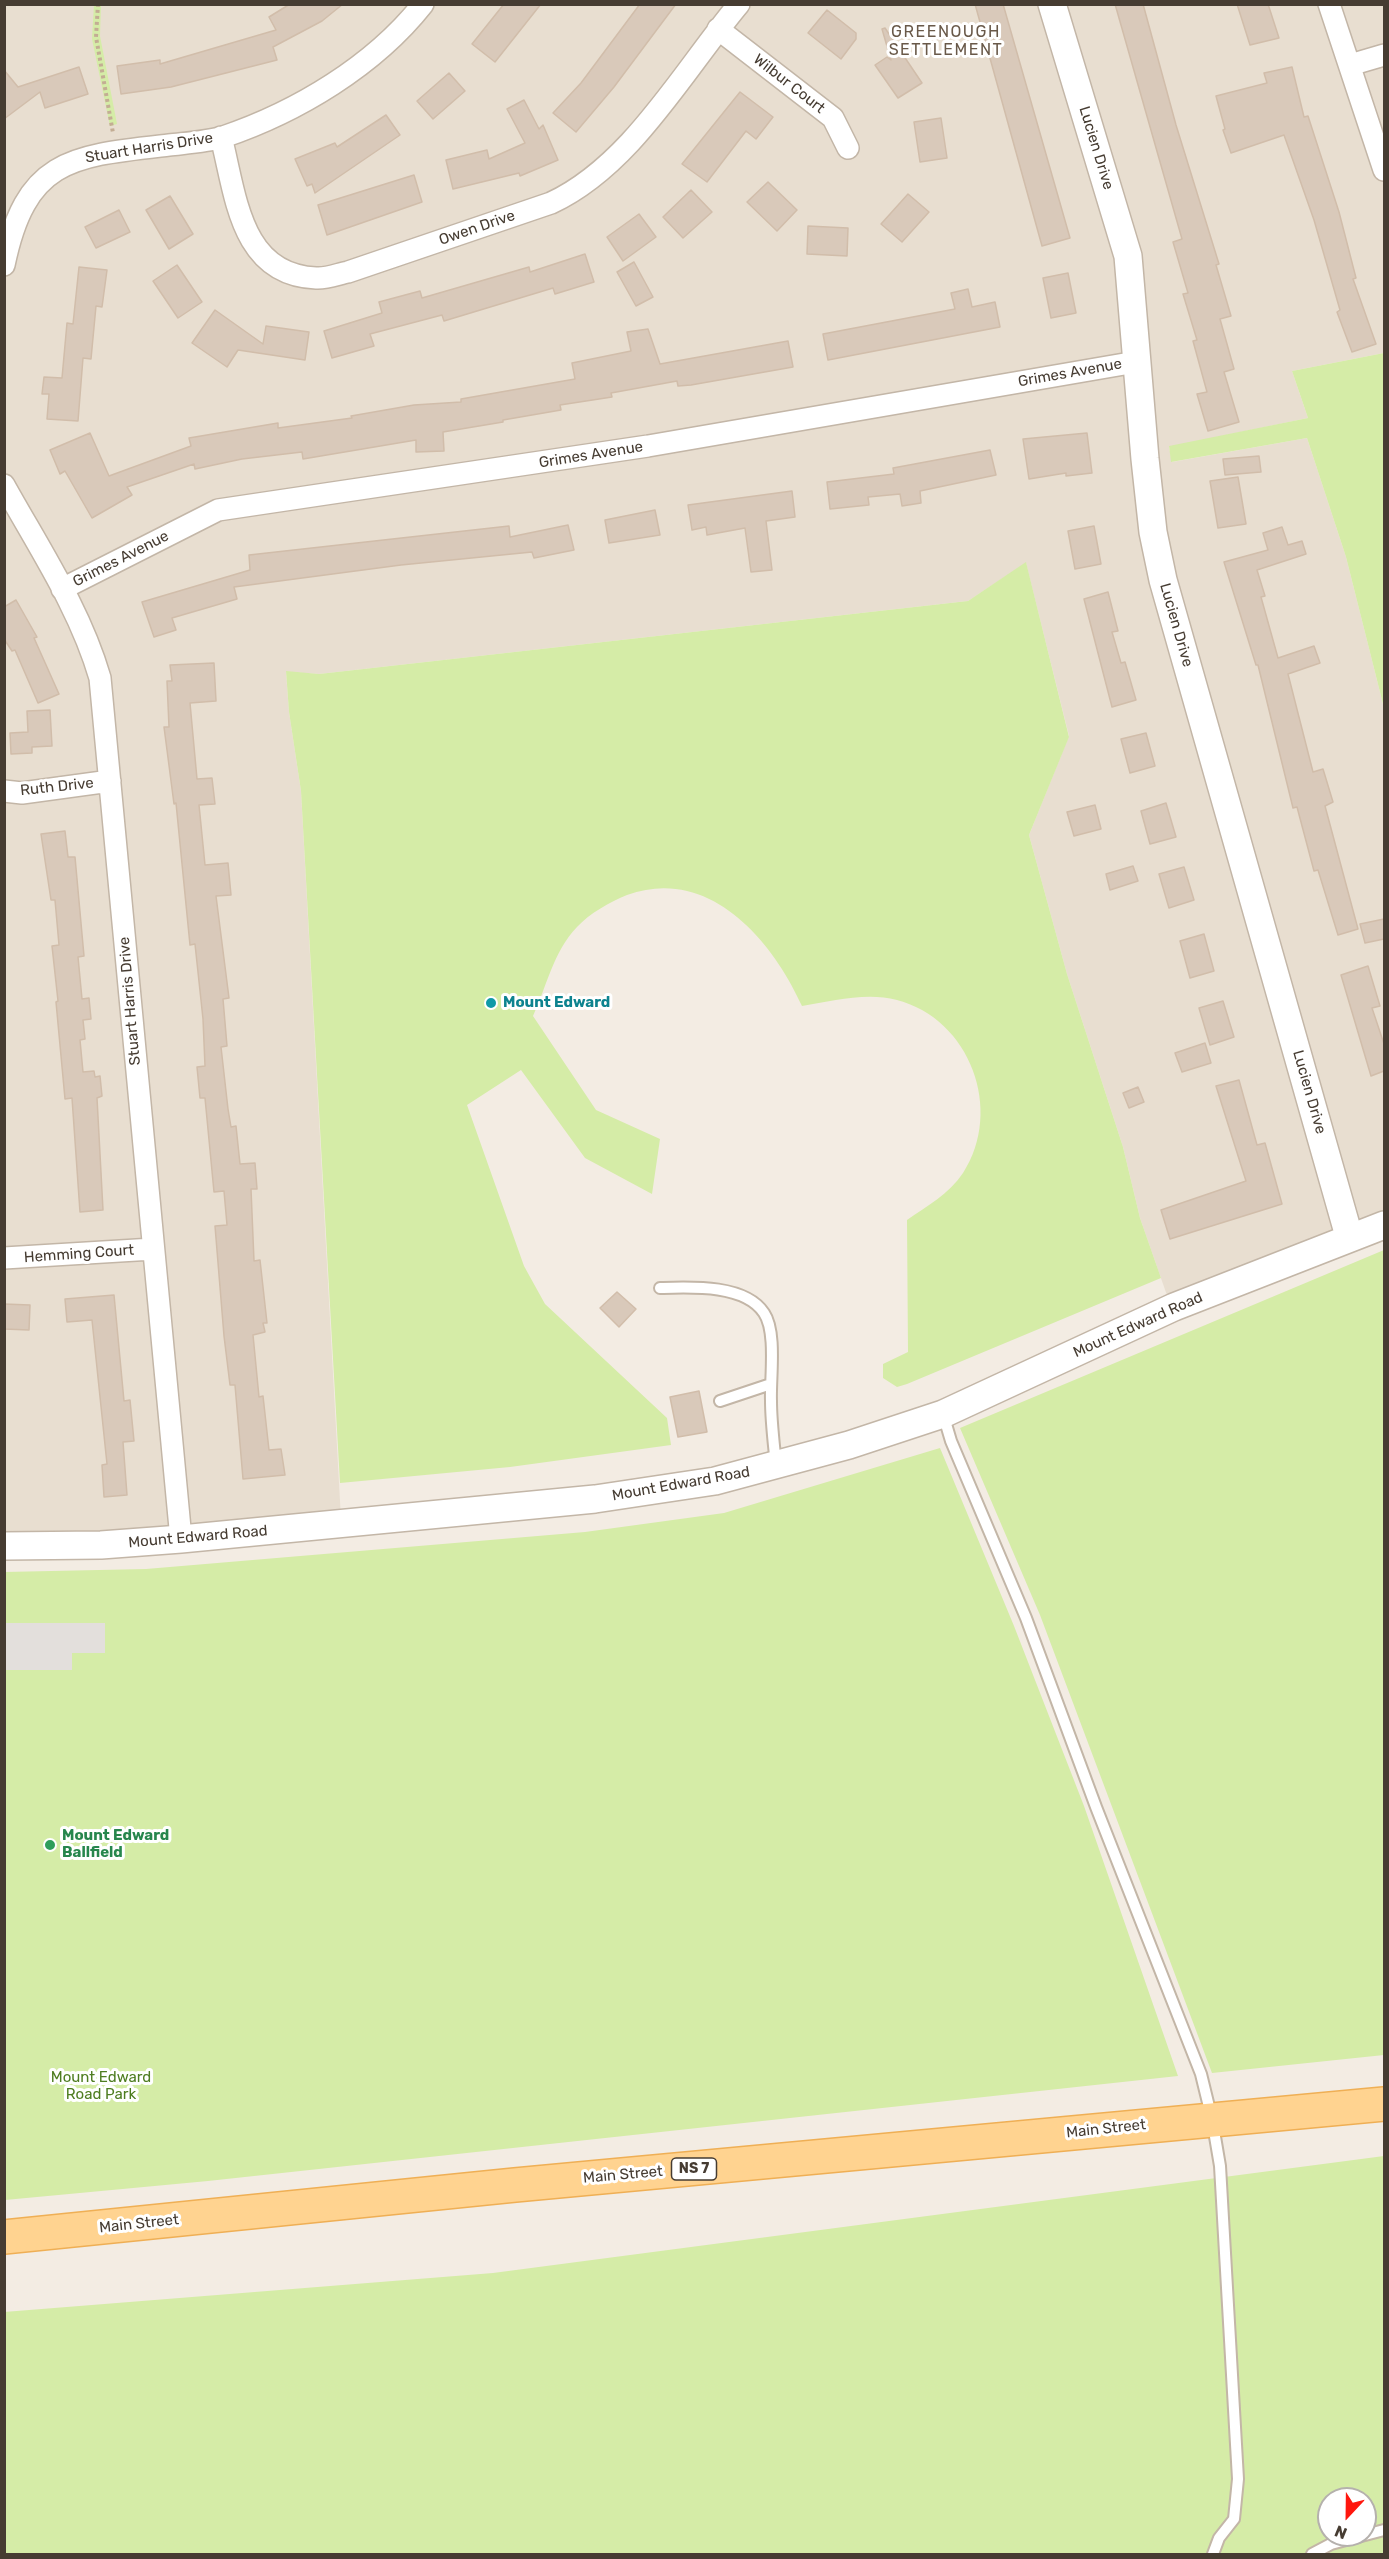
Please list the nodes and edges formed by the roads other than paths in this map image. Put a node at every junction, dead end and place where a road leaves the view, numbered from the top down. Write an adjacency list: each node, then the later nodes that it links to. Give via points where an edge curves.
1 (423, 4): 8 (street, Stuart Harris Drive, via 360,65 333,84)
2 (739, 4): 5 (street, Owen Drive)
3 (1052, 4): 12 (street, Lucien Drive, via 1128,256)
4 (1329, 4): 7 (street)
5 (718, 29): 8 (street, Owen Drive, via 615,159 572,194 318,279 297,275 261,256 244,228); 9 (street, Wilbur Court, via 832,118)
6 (1384, 55): 7 (street)
7 (1350, 65): 10 (street)
8 (221, 137): 11 (street, Stuart Harris Drive, via 90,155 49,174 36,186 12,230)
9 (848, 148)
10 (1384, 170)
11 (4, 266)
12 (1136, 362): 14 (street, Grimes Avenue, via 648,446 218,510); 18 (street, Lucien Drive, via 1153,532 1163,580)
13 (4, 485): 14 (street, Stuart Harris Drive)
14 (62, 589): 15 (street, Stuart Harris Drive, via 92,648 100,678)
15 (110, 781): 16 (street, Ruth Drive, via 22,793); 19 (street, Stuart Harris Drive)
16 (4, 791)
17 (1384, 1224): 18 (street, Mount Edward Road)
18 (1349, 1236): 24 (street, Mount Edward Road, via 1174,1307)
19 (153, 1249): 20 (street, Hemming Court); 26 (street, Stuart Harris Drive)
20 (4, 1258)
21 (660, 1288): 22 (lane, via 701,1287 752,1301 765,1314 771,1344)
22 (771, 1384): 23 (lane); 25 (lane)
23 (720, 1401)
24 (943, 1414): 25 (street, Mount Edward Road); 29 (lane, via 1026,1618 1201,2074)
25 (776, 1466): 26 (street, Mount Edward Road, via 715,1481 596,1499)
26 (181, 1539): 27 (street, Mount Edward Road)
27 (4, 1546)
28 (1384, 2104): 29 (main road, Main Street / NS 7)
29 (1212, 2119): 30 (main road, Main Street / NS 7); 32 (lane, via 1220,2166 1238,2479 1234,2519 1219,2538)
30 (4, 2237)
31 (1384, 2530): 33 (lane, via 1331,2544)
32 (1213, 2554)
33 (1312, 2554)

